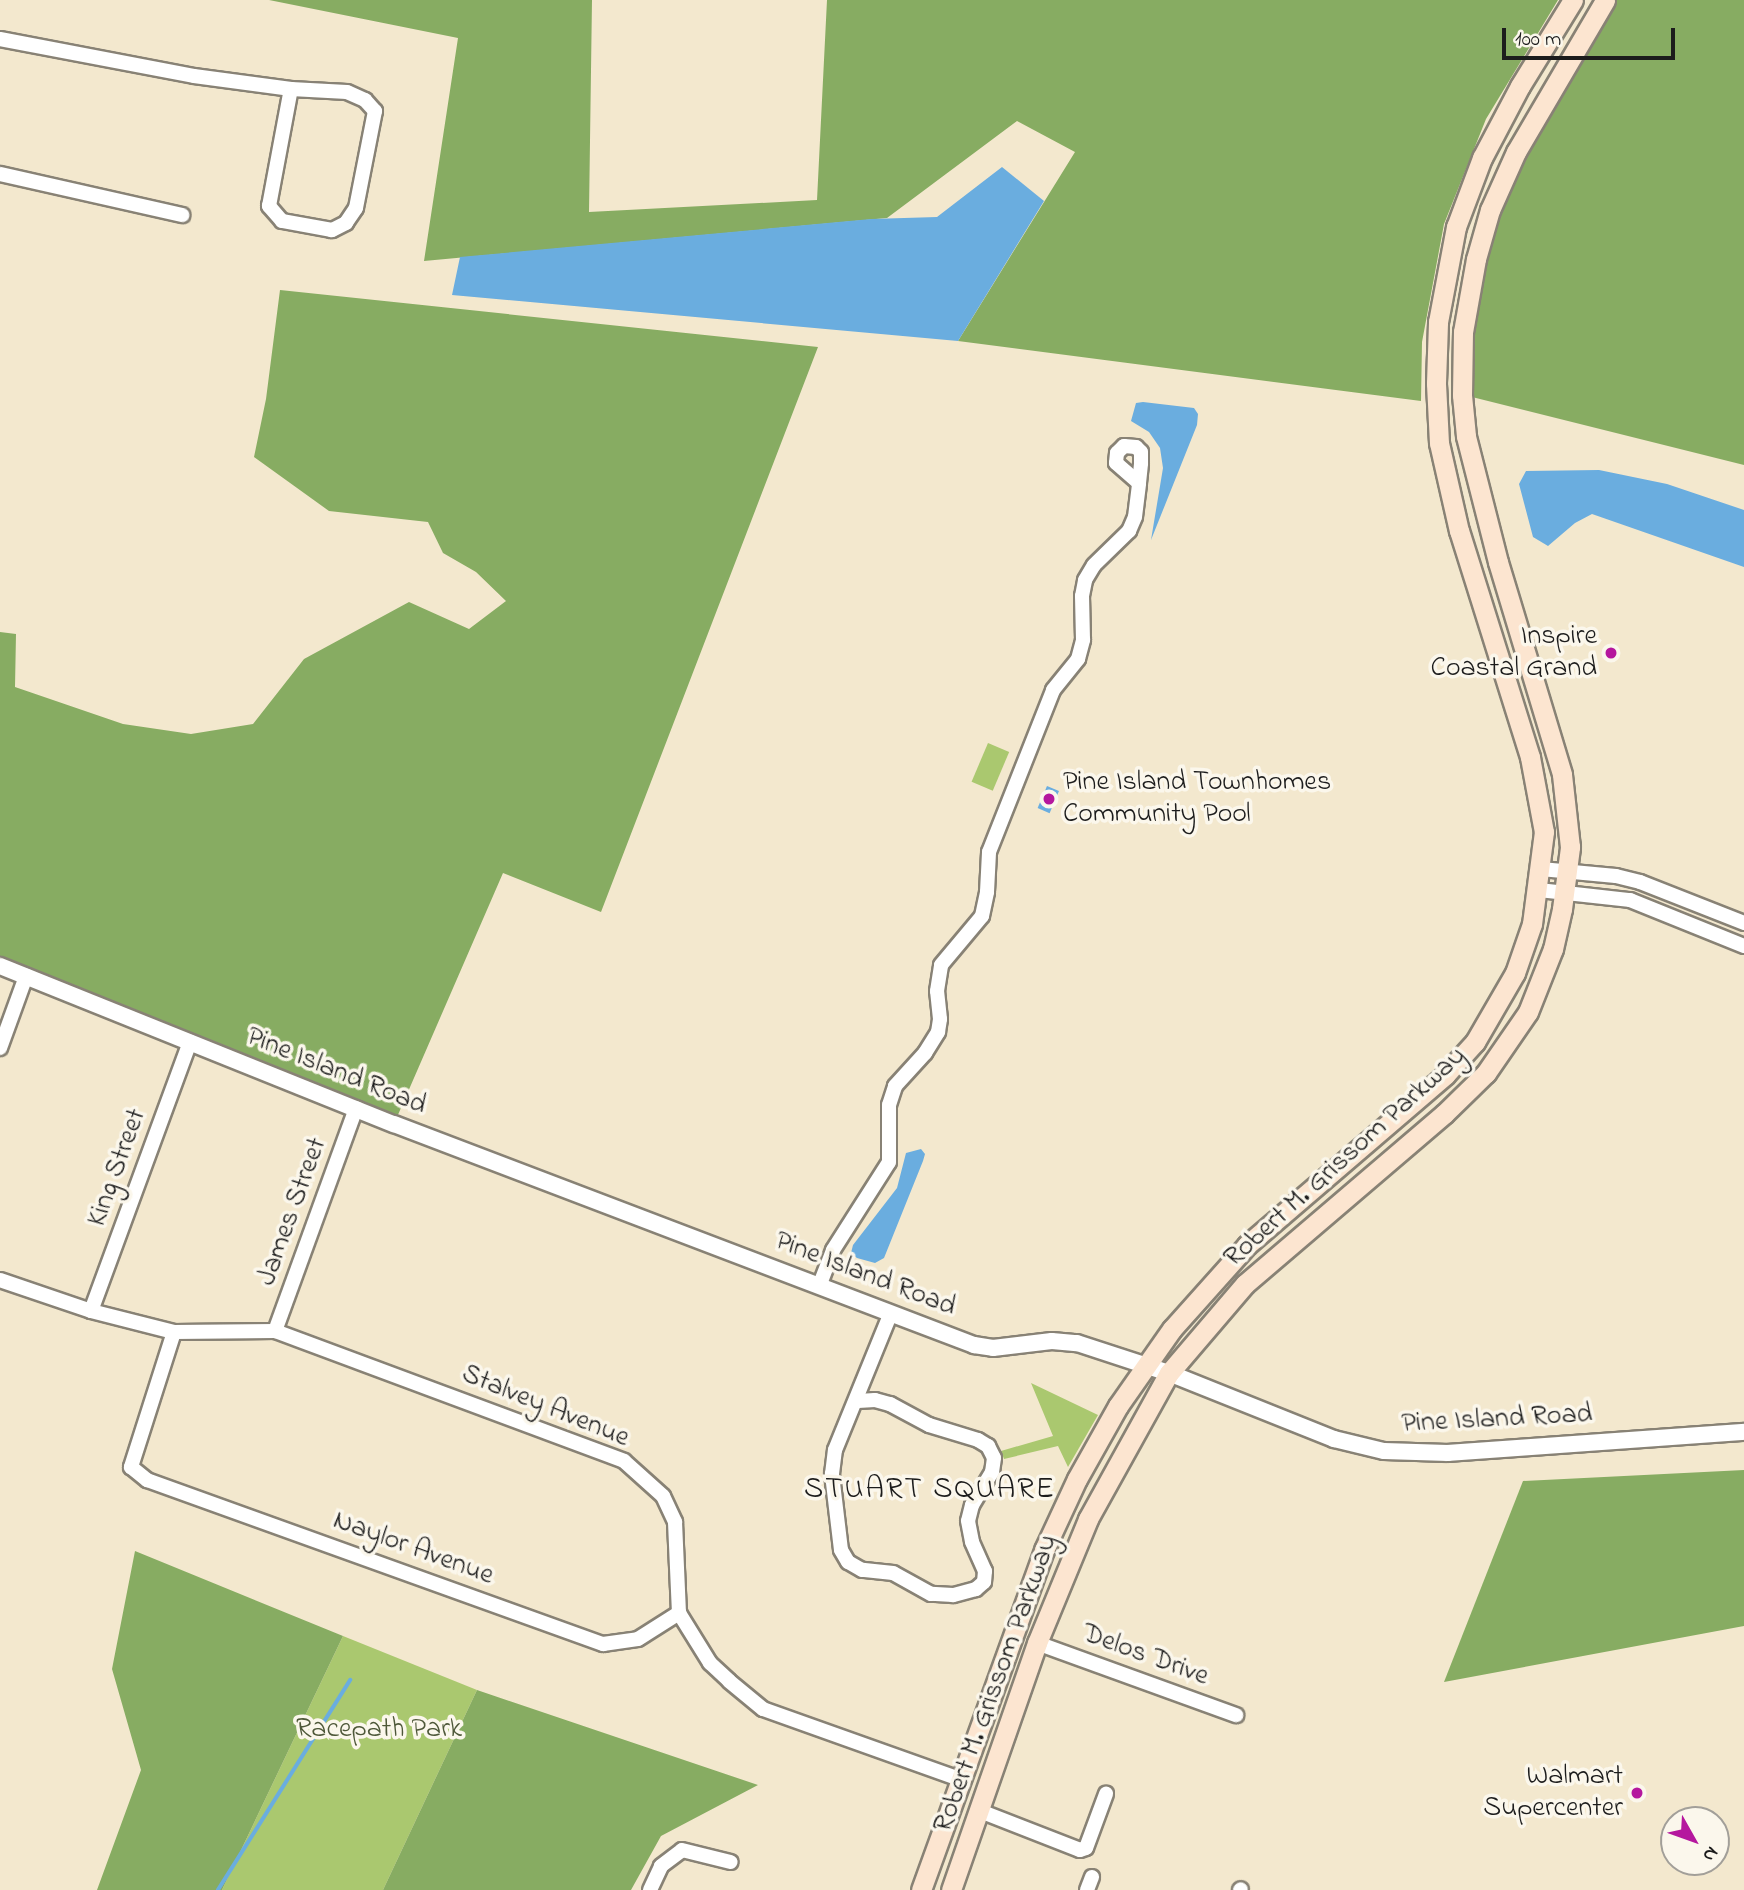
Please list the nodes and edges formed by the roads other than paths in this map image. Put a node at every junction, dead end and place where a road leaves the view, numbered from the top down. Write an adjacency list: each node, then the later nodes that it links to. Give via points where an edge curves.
1 (1573, 0): 8 (main road, Robert M. Grissom Parkway, via 1482,158 1456,227 1438,321 1439,443 1459,531 1530,757 1544,832)
2 (1605, 0): 9 (main road, Robert M. Grissom Parkway, via 1516,152 1490,210 1463,331 1466,436 1498,562 1562,774)
3 (0, 39): 4 (street, via 194,76)
4 (291, 89): 4 (street, via 348,92 376,111 356,208 346,222 332,230 282,221 269,206)
5 (0, 174): 6 (street)
6 (182, 215)
7 (1139, 483): 22 (street, via 1129,531 1085,580 1082,650 1053,690 989,852 982,916 941,965 938,1032 925,1053 899,1078 891,1096 889,1162 833,1250)
8 (1541, 869): 9 (street); 10 (main road, Robert M. Grissom Parkway)
9 (1568, 871): 11 (main road, Robert M. Grissom Parkway); 12 (street, via 1640,882)
10 (1539, 890): 11 (street); 27 (main road, Robert M. Grissom Parkway, via 1515,973 1475,1042 1445,1075 1247,1245)
11 (1564, 892): 14 (street, via 1630,900); 28 (main road, Robert M. Grissom Parkway, via 1552,949 1528,1012 1486,1073 1245,1284)
12 (1695, 903): 13 (street); 14 (street)
13 (1744, 923)
14 (1689, 924): 15 (street)
15 (1744, 946)
16 (0, 966): 17 (street, Pine Island Road)
17 (26, 976): 18 (street, Pine Island Road); 19 (street)
18 (190, 1042): 20 (street, Pine Island Road); 23 (street, King Street)
19 (0, 1048)
20 (356, 1108): 22 (street, Pine Island Road); 26 (street, James Street)
21 (0, 1280): 23 (street, Stalvey Avenue)
22 (820, 1284): 24 (street, Pine Island Road)
23 (91, 1311): 25 (street, Stalvey Avenue)
24 (891, 1313): 27 (street, Pine Island Road, via 974,1345 1077,1343); 29 (street)
25 (174, 1332): 26 (street, Stalvey Avenue); 33 (street, Naylor Avenue, via 131,1467 147,1480 603,1644 638,1639)
26 (275, 1332): 33 (street, Stalvey Avenue, via 624,1461 663,1496 675,1522)
27 (1146, 1364): 28 (street, Pine Island Road); 31 (main road, Robert M. Grissom Parkway, via 1077,1479)
28 (1169, 1373): 30 (street, Pine Island Road, via 1334,1438 1384,1451 1448,1453); 32 (main road, Robert M. Grissom Parkway, via 1122,1454)
29 (858, 1401): 29 (street, via 835,1450 832,1475 841,1550 848,1562 862,1570 904,1577 931,1594 976,1589 984,1582 985,1571 968,1521 992,1472 994,1458 988,1446 929,1425 890,1404)
30 (1744, 1432)
31 (1044, 1550): 32 (main road, via 1061,1554); 36 (main road, Robert M. Grissom Parkway)
32 (1068, 1567): 34 (main road, Robert M. Grissom Parkway)
33 (679, 1613): 36 (street, Stalvey Avenue, via 710,1663 763,1709)
34 (1037, 1643): 35 (street, Delos Drive); 38 (main road, Robert M. Grissom Parkway)
35 (1236, 1715)
36 (960, 1779): 41 (main road, Robert M. Grissom Parkway)
37 (1106, 1794): 38 (street, via 1086,1849 1080,1850)
38 (979, 1811): 42 (main road, Robert M. Grissom Parkway)
39 (731, 1861): 40 (street, via 682,1850 661,1866)
40 (650, 1890)
41 (921, 1890)
42 (951, 1890)

